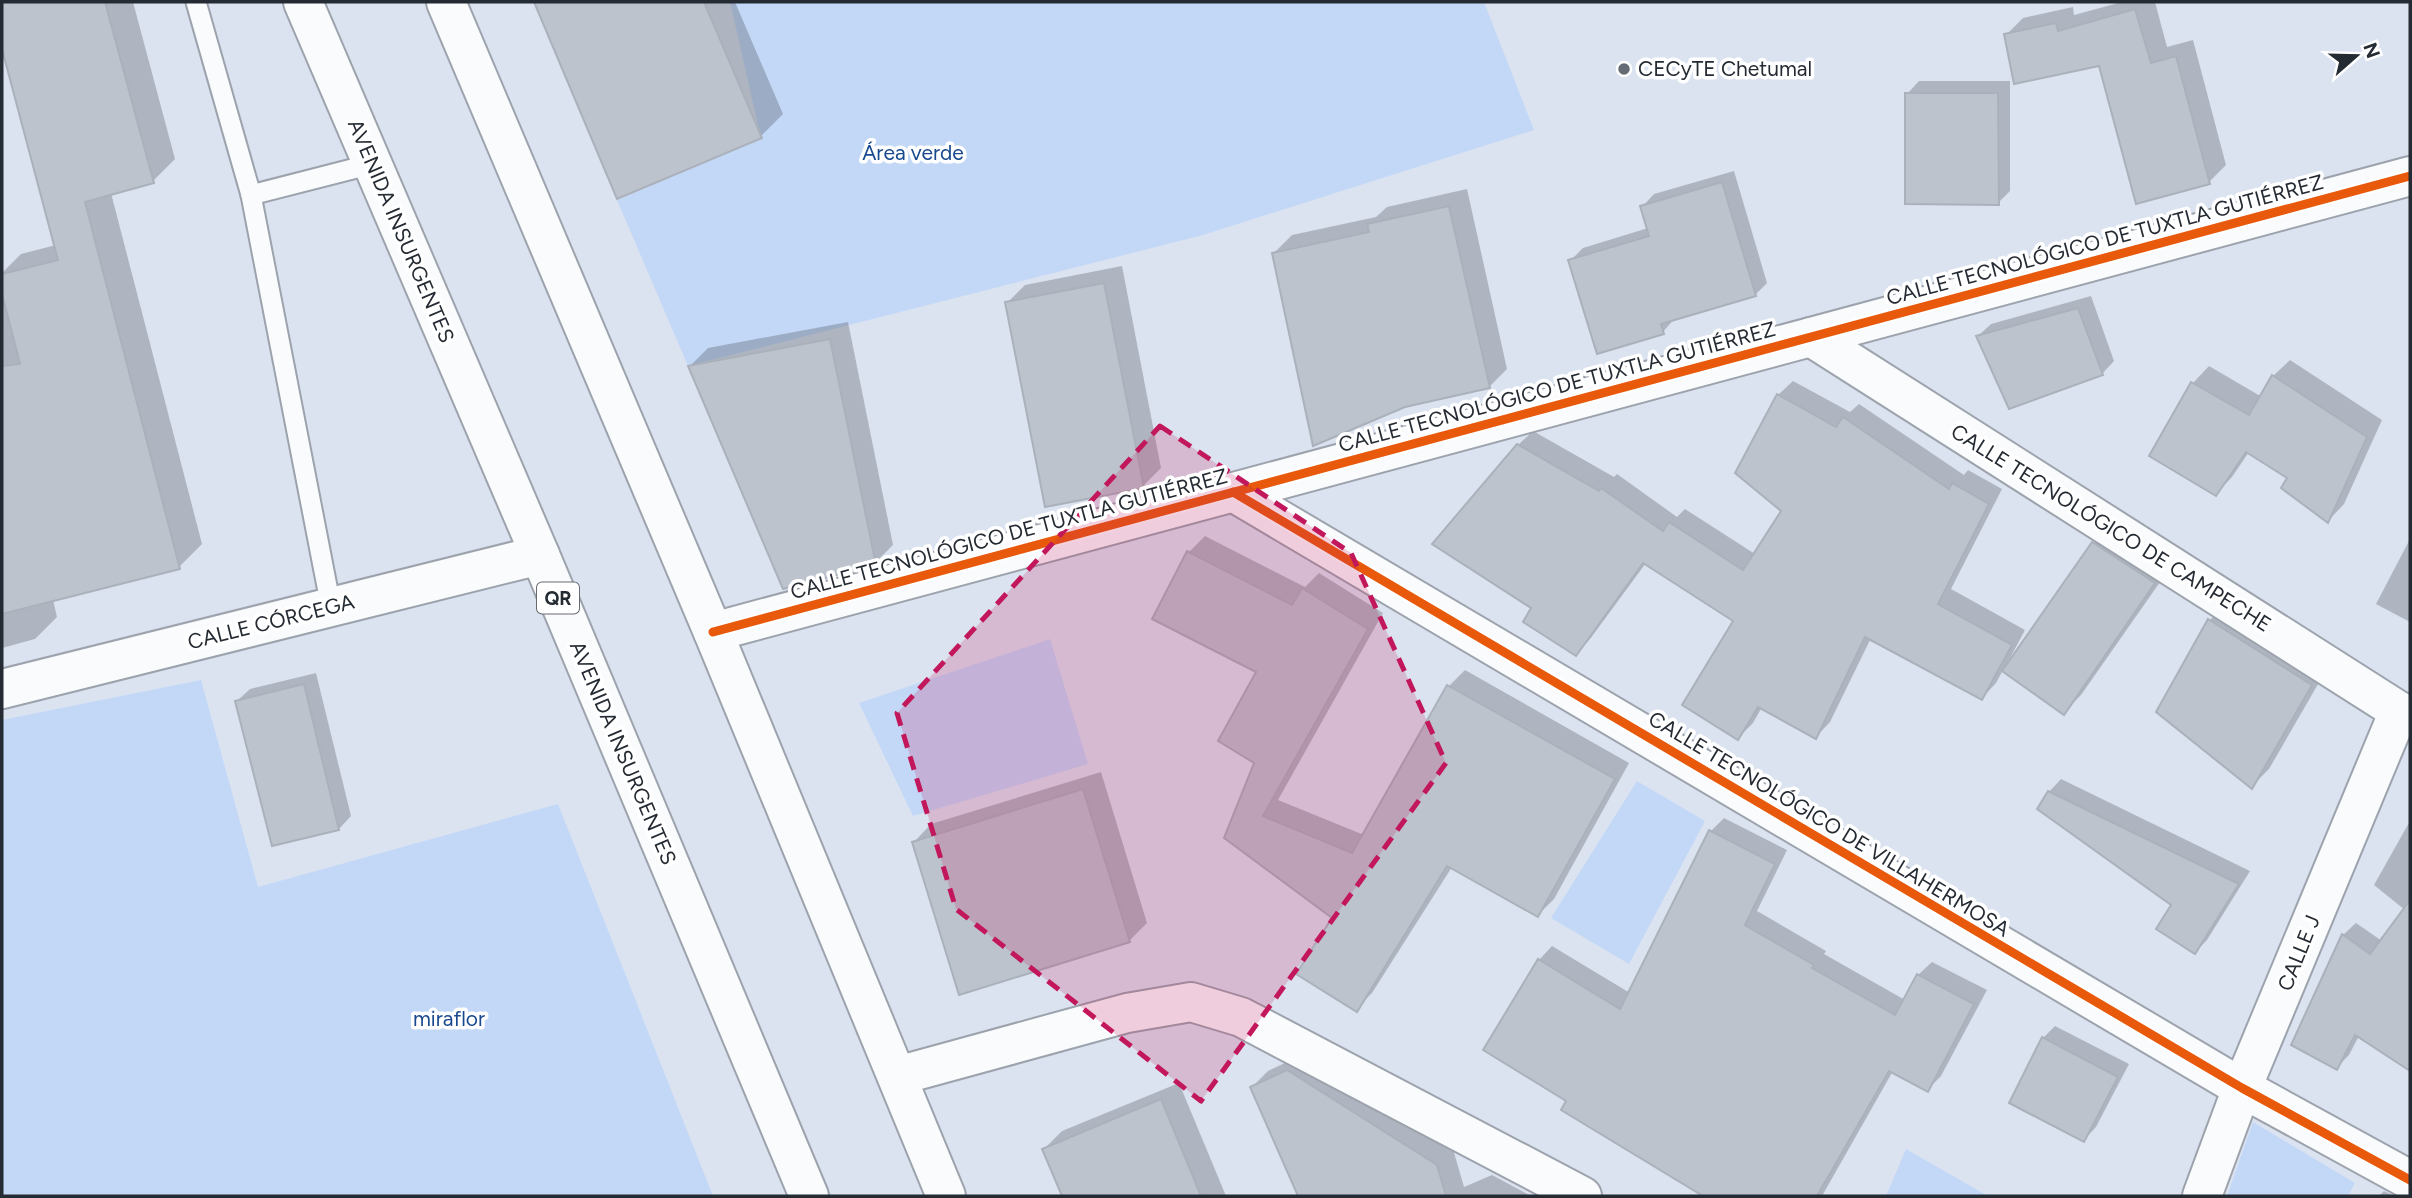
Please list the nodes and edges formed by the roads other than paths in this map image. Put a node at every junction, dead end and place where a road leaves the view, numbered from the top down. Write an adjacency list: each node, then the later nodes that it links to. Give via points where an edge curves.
1 (196, 2): 7 (lane)
2 (303, 2): 4 (street, AVENIDA INSURGENTES / QR)
3 (446, 2): 13 (street)
4 (372, 164): 7 (lane); 11 (street, AVENIDA INSURGENTES / QR)
5 (2410, 176): 6 (street, CALLE TECNOLÓGICO DE TUXTLA GUTIÉRREZ)
6 (2372, 186): 8 (street); 9 (street, CALLE TECNOLÓGICO DE TUXTLA GUTIÉRREZ)
7 (251, 195): 12 (lane)
8 (2410, 208)
9 (1811, 337): 10 (street, CALLE TECNOLÓGICO DE TUXTLA GUTIÉRREZ); 15 (street, CALLE TECNOLÓGICO DE CAMPECHE)
10 (1233, 492): 13 (street, CALLE TECNOLÓGICO DE TUXTLA GUTIÉRREZ); 17 (street, CALLE TECNOLÓGICO DE VILLAHERMOSA)
11 (540, 555): 12 (street, CALLE CÓRCEGA); 19 (street, AVENIDA INSURGENTES / QR)
12 (331, 607): 14 (street, CALLE CÓRCEGA)
13 (713, 632): 16 (street)
14 (2, 689)
15 (2404, 715): 17 (street, CALLE J)
16 (897, 1076): 20 (street); 21 (street, via 1127,1013 1191,1002 1241,1017)
17 (2242, 1088): 18 (street, CALLE TECNOLÓGICO DE VILLAHERMOSA); 22 (street, CALLE J)
18 (2410, 1180)
19 (809, 1196)
20 (946, 1196)
21 (1582, 1196)
22 (2203, 1196)

